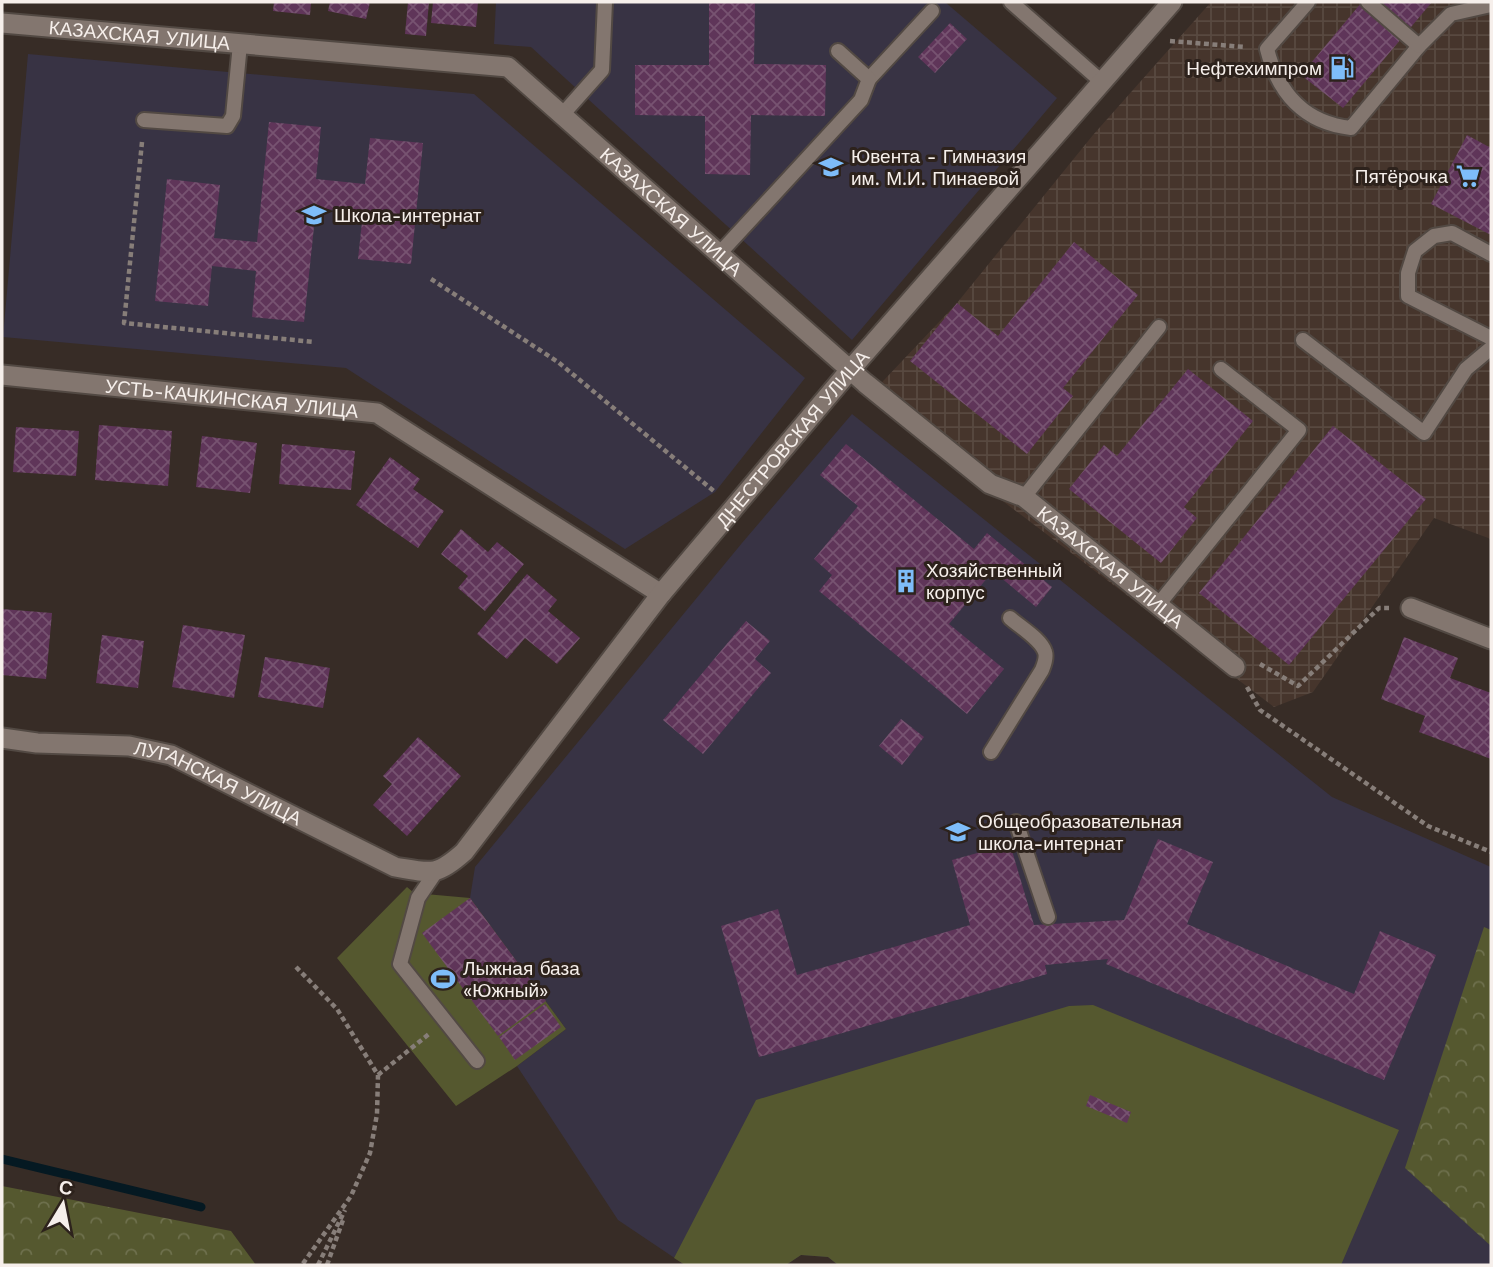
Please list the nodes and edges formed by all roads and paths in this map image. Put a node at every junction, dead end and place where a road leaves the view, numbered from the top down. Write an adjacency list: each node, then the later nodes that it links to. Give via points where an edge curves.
1 (605, 2): 16 (lane, via 602,70)
2 (1011, 2): 15 (lane)
3 (1171, 2): 15 (street, ДНЕСТРОВСКАЯ УЛИЦА)
4 (1308, 2): 12 (lane)
5 (1368, 2): 11 (lane)
6 (1480, 5): 11 (lane, via 1451,14)
7 (932, 11): 14 (lane)
8 (2, 23): 10 (street, КАЗАХСКАЯ УЛИЦА)
9 (1167, 41): 12 (path)
10 (240, 44): 16 (street, КАЗАХСКАЯ УЛИЦА, via 508,67); 17 (lane, via 233,117 228,126)
11 (1419, 46): 12 (lane, via 1351,128 1331,126 1290,98 1273,71)
12 (1267, 49)
13 (838, 51): 14 (lane)
14 (869, 79): 18 (lane, via 861,100)
15 (1102, 82): 27 (street, ДНЕСТРОВСКАЯ УЛИЦА)
16 (562, 116): 18 (street, КАЗАХСКАЯ УЛИЦА)
17 (144, 120): 24 (path, via 124,323)
18 (719, 254): 27 (street, КАЗАХСКАЯ УЛИЦА)
19 (1491, 254): 22 (lane, via 1452,233 1434,236 1415,251 1408,273 1408,296)
20 (430, 279): 29 (path, via 558,362)
21 (1159, 327): 30 (lane)
22 (1491, 338)
23 (1303, 340): 25 (lane, via 1424,433 1466,369)
24 (314, 342)
25 (1491, 348)
26 (1222, 369): 32 (lane, via 1299,430)
27 (850, 370): 30 (street, КАЗАХСКАЯ УЛИЦА, via 990,484); 31 (street, ДНЕСТРОВСКАЯ УЛИЦА)
28 (2, 374): 31 (street, УСТЬ-КАЧКИНСКАЯ УЛИЦА, via 377,413)
29 (715, 492)
30 (1024, 497): 32 (street, КАЗАХСКАЯ УЛИЦА)
31 (661, 594): 41 (street, ДНЕСТРОВСКАЯ УЛИЦА, via 464,852 448,866)
32 (1158, 605): 36 (street, КАЗАХСКАЯ УЛИЦА)
33 (1411, 608): 35 (street); 36 (path, via 1379,608 1298,686 1250,659)
34 (1010, 618): 38 (lane, via 1038,642 1045,661)
35 (1491, 639)
36 (1235, 667): 40 (path, via 1260,710 1428,826)
37 (2, 738): 41 (street, ЛУГАНСКАЯ УЛИЦА, via 129,746 171,755 378,860)
38 (991, 752)
39 (1016, 822): 42 (lane)
40 (1491, 852)
41 (428, 872): 44 (lane, via 400,964)
42 (1048, 918)
43 (296, 967): 46 (path, via 337,1009)
44 (445, 1021): 45 (lane); 46 (path)
45 (477, 1061)
46 (378, 1075): 47 (path, via 370,1153)
47 (351, 1196): 48 (path); 49 (path); 50 (path)
48 (302, 1265)
49 (317, 1265)
50 (327, 1265)

